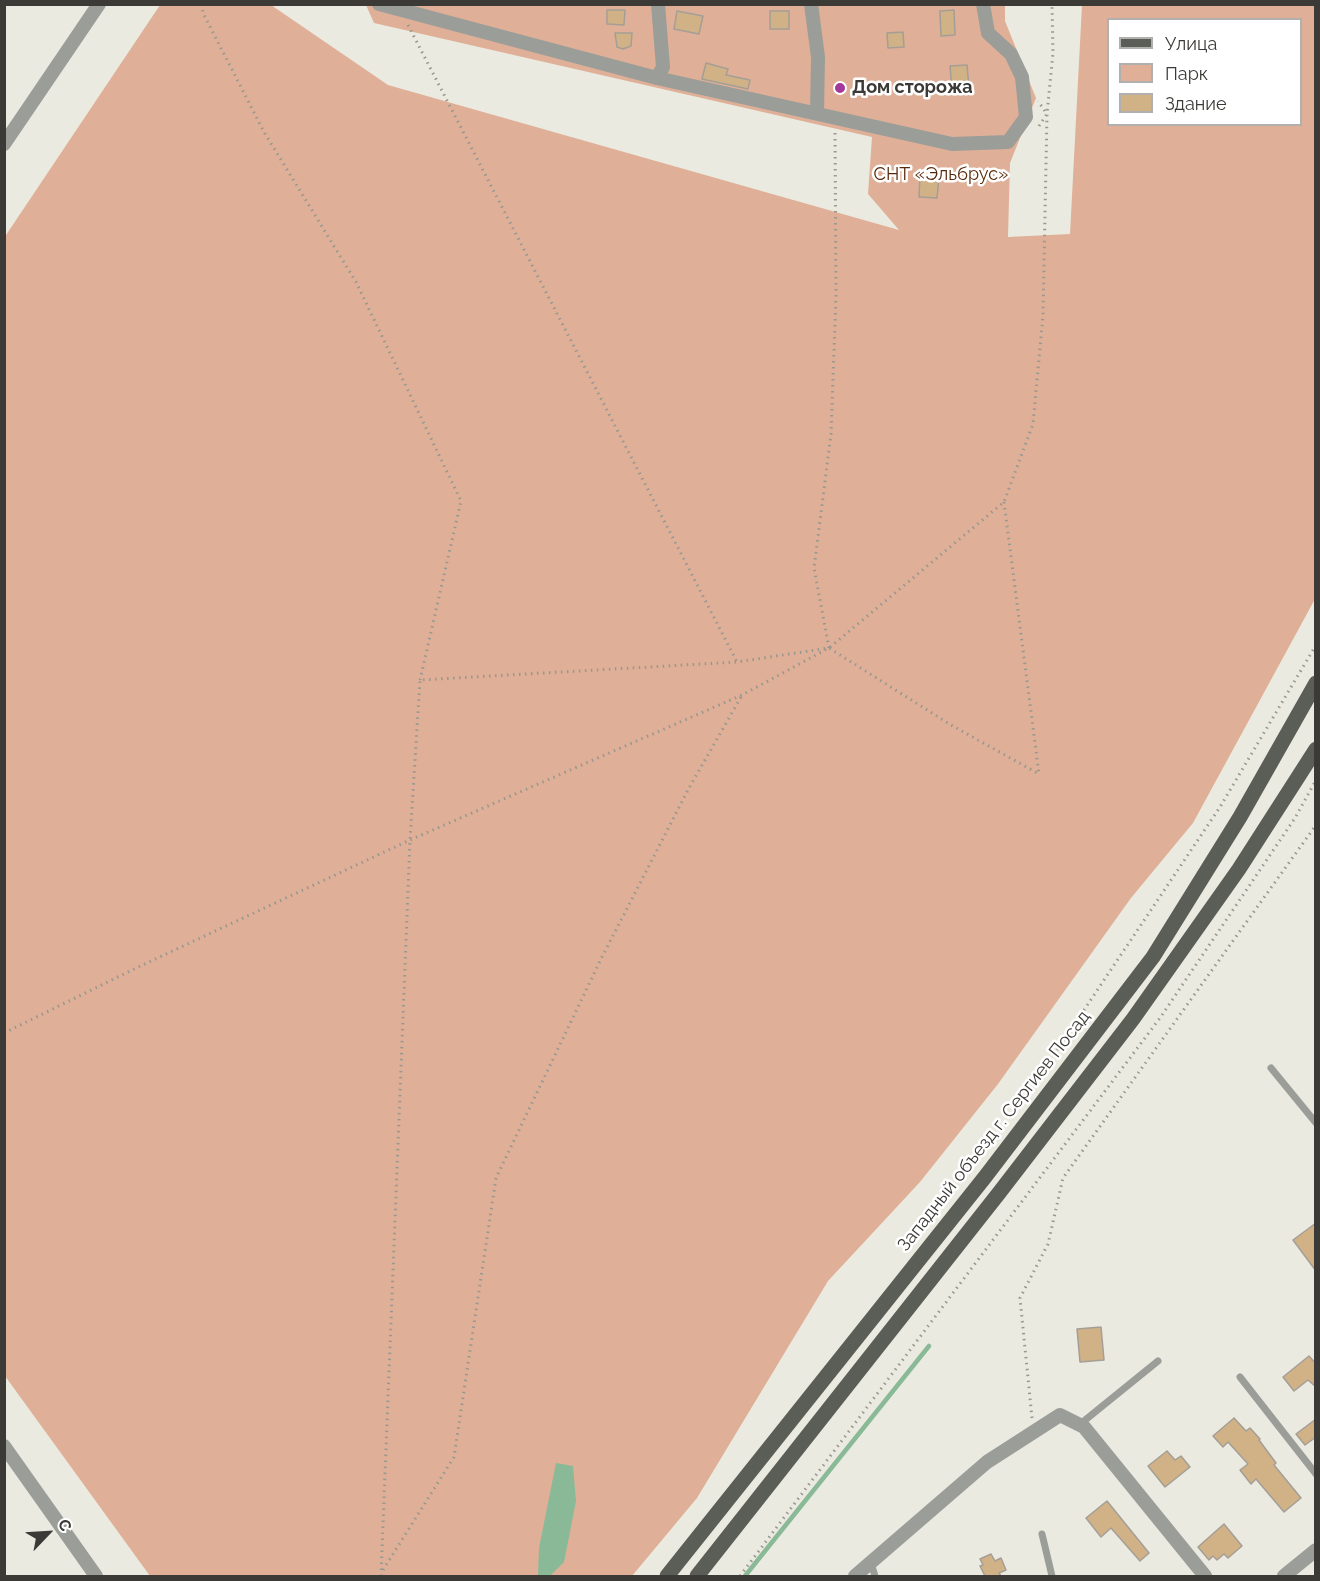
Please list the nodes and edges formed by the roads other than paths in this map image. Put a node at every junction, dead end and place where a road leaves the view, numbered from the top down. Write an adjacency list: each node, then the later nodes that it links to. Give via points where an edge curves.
1 (99, 4): 8 (street)
2 (379, 4): 6 (street)
3 (658, 4): 6 (street, via 663,67)
4 (811, 4): 7 (street, via 819,57)
5 (983, 4): 7 (street, via 988,33 1011,54 1022,77 1026,117 1008,142 952,144)
6 (657, 78): 7 (street)
7 (817, 114)
8 (4, 144)
9 (1316, 683): 22 (main road, Западный объезд г. Сергиев Посад, via 1240,817 1153,957 985,1177)
10 (1316, 748): 23 (main road, via 1239,869 1133,1019)
11 (1271, 1068): 12 (lane)
12 (1316, 1123)
13 (1158, 1361): 15 (lane)
14 (1240, 1377): 17 (lane)
15 (1079, 1425): 20 (street, via 1060,1415 987,1462); 26 (street)
16 (4, 1446): 21 (street)
17 (1316, 1474)
18 (1042, 1534): 25 (lane)
19 (1316, 1550): 27 (street)
20 (873, 1570): 24 (street)
21 (96, 1576)
22 (667, 1576)
23 (697, 1576)
24 (855, 1576)
25 (1052, 1576)
26 (1205, 1576)
27 (1284, 1576)

